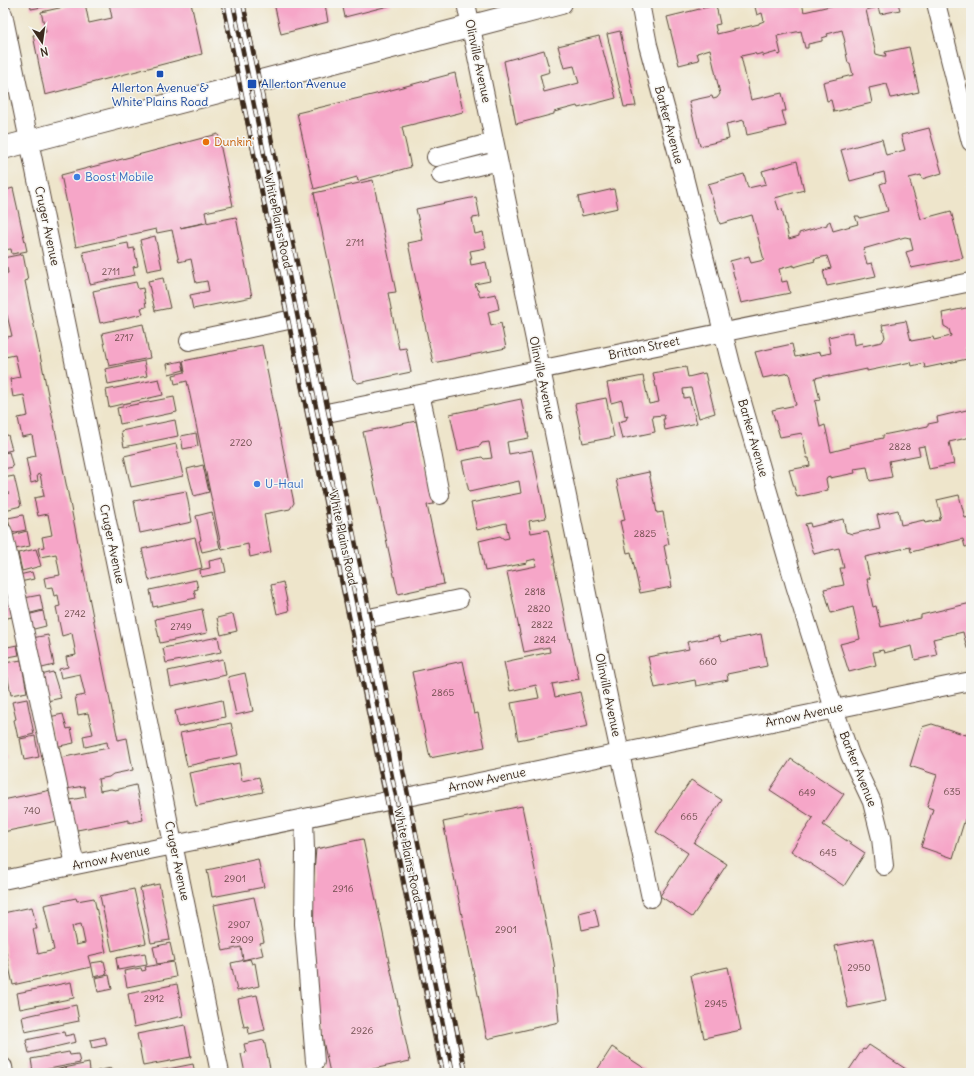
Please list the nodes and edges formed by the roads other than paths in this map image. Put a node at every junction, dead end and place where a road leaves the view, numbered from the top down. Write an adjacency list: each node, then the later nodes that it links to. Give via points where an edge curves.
1 (233, 3): 8 (main road, White Plains Road)
2 (466, 3): 7 (street, Olinville Avenue)
3 (561, 3): 7 (main road)
4 (640, 3): 18 (street, Barker Avenue, via 648,45)
5 (936, 3): 11 (street)
6 (3, 14): 9 (street, Cruger Avenue)
7 (471, 26): 8 (main road); 10 (street, Olinville Avenue)
8 (250, 84): 9 (main road); 17 (main road, White Plains Road)
9 (29, 141): 12 (main road); 32 (street, Cruger Avenue)
10 (494, 142): 13 (street); 14 (street, Olinville Avenue)
11 (971, 142)
12 (3, 148)
13 (436, 156)
14 (498, 162): 15 (street); 20 (street, Olinville Avenue)
15 (440, 175)
16 (971, 282): 18 (street, Britton Street)
17 (298, 318): 19 (street); 22 (main road, White Plains Road)
18 (723, 332): 20 (street, Britton Street); 28 (street, Barker Avenue, via 795,585)
19 (189, 341)
20 (541, 370): 21 (street, Britton Street); 29 (street, Olinville Avenue)
21 (420, 394): 22 (street, Britton Street); 23 (street)
22 (317, 415): 26 (main road, White Plains Road)
23 (440, 495)
24 (3, 532): 33 (street)
25 (459, 599): 26 (street)
26 (360, 620): 30 (main road, White Plains Road)
27 (971, 681): 28 (street, Arnow Avenue)
28 (834, 709): 29 (street, Arnow Avenue); 34 (street, Barker Avenue, via 850,755 872,802 881,838)
29 (620, 753): 30 (street, Arnow Avenue); 36 (street, Olinville Avenue)
30 (396, 799): 31 (street, Arnow Avenue); 41 (main road, White Plains Road)
31 (304, 818): 32 (street, Arnow Avenue); 37 (street, via 304,924)
32 (174, 845): 33 (street, Arnow Avenue); 40 (street, Cruger Avenue)
33 (75, 865): 35 (street, Arnow Avenue)
34 (884, 866)
35 (3, 880)
36 (651, 898)
37 (315, 1062)
38 (3, 1067): 39 (street)
39 (4, 1073)
40 (220, 1073)
41 (452, 1073)

